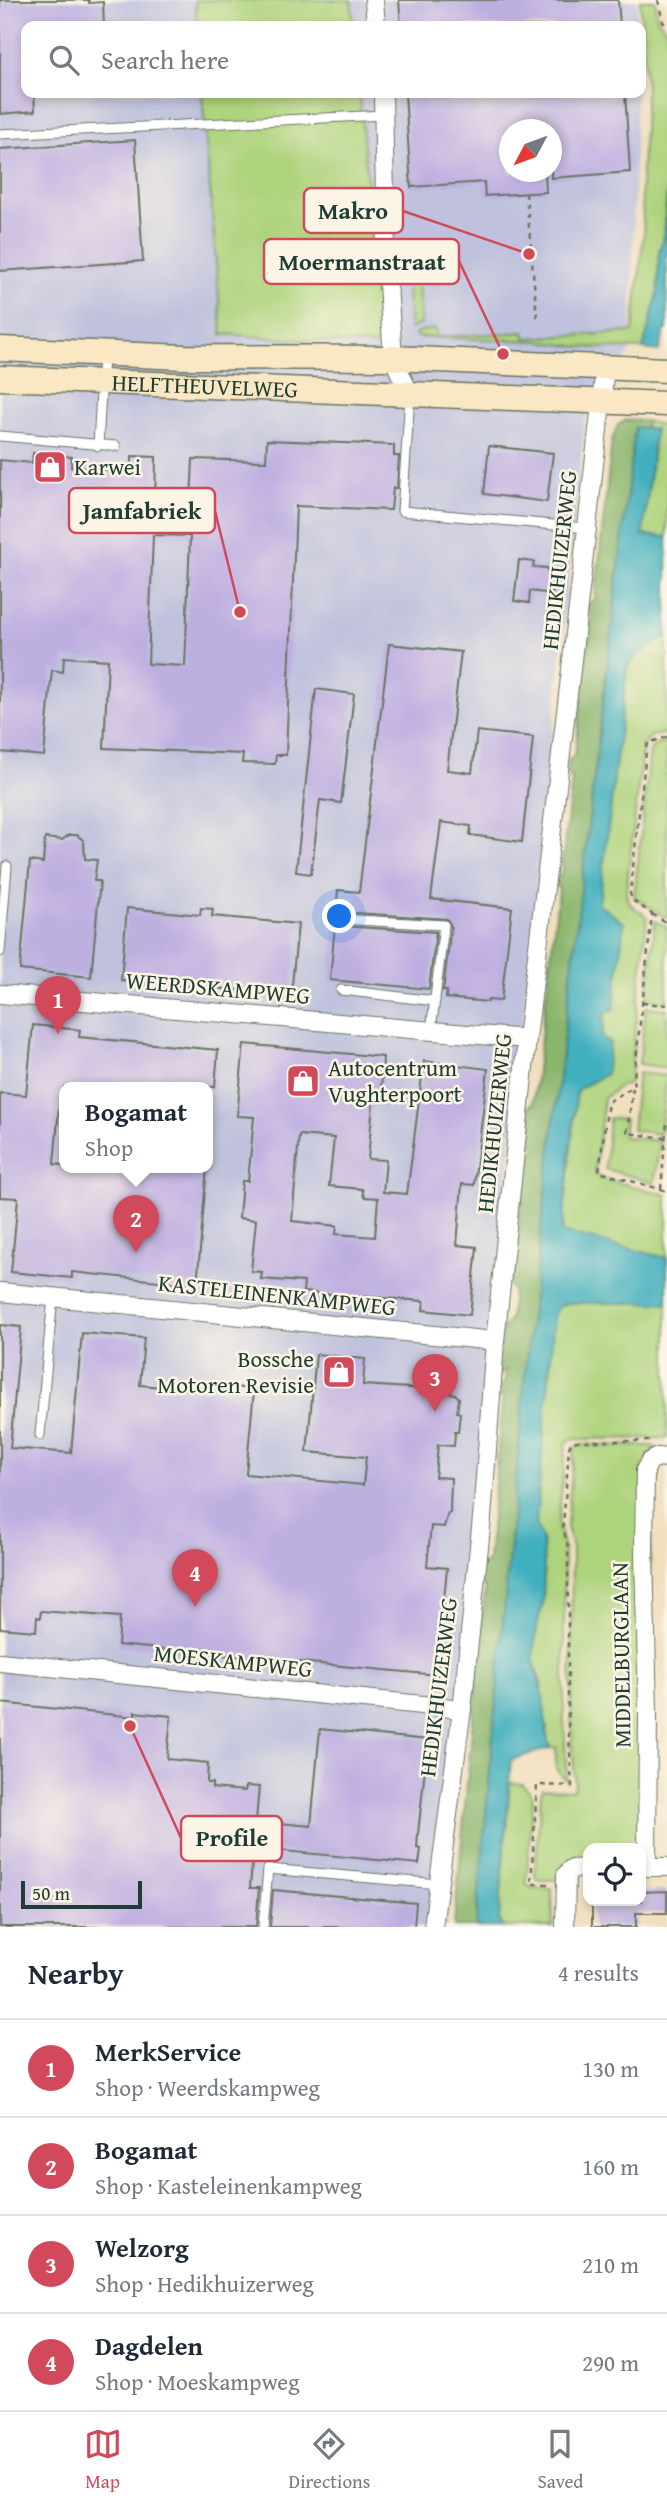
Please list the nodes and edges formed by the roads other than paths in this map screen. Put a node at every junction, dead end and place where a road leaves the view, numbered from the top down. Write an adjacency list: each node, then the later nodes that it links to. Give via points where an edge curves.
1 (374, 0): 2 (street)
2 (376, 21)
3 (383, 98): 4 (street)
4 (385, 115): 5 (lane); 8 (street, via 386,255)
5 (0, 134)
6 (0, 349): 7 (main road, HELFTHEUVELWEG)
7 (104, 354): 8 (main road, HELFTHEUVELWEG); 12 (lane)
8 (393, 358): 9 (main road, HELFTHEUVELWEG); 13 (street)
9 (605, 368): 10 (main road, HELFTHEUVELWEG); 14 (street, HEDIKHUIZERWEG)
10 (667, 370)
11 (0, 378): 12 (main road, HELFTHEUVELWEG)
12 (102, 383): 13 (main road, HELFTHEUVELWEG); 17 (lane)
13 (410, 395): 14 (main road, HELFTHEUVELWEG); 19 (lane, via 402,511)
14 (601, 402): 15 (main road, HELFTHEUVELWEG); 19 (street, HEDIKHUIZERWEG)
15 (667, 404)
16 (0, 436): 17 (lane)
17 (98, 446): 18 (lane)
18 (116, 446)
19 (587, 528): 27 (street, HEDIKHUIZERWEG)
20 (7, 866): 22 (lane)
21 (340, 919): 25 (lane, via 444,925)
22 (0, 952)
23 (341, 990): 25 (lane, WEERDSKAMPWEG)
24 (0, 994): 26 (street, WEERDSKAMPWEG)
25 (435, 1001): 26 (lane)
26 (431, 1031): 27 (street, WEERDSKAMPWEG)
27 (527, 1039): 30 (street, HEDIKHUIZERWEG)
28 (0, 1292): 29 (street, KASTELEINENKAMPWEG)
29 (53, 1297): 30 (street, KASTELEINENKAMPWEG); 31 (lane)
30 (495, 1340): 34 (street, HEDIKHUIZERWEG)
31 (40, 1435)
32 (662, 1457): 35 (street, MIDDELBURGLAAN, via 650,1461 645,1470 649,1711)
33 (0, 1662): 34 (street, MOESKAMPWEG)
34 (462, 1709): 39 (street, HEDIKHUIZERWEG)
35 (645, 1843)
36 (646, 1867): 37 (street)
37 (667, 1867)
38 (583, 1868): 42 (street, via 571,1869 566,1875)
39 (439, 1884): 40 (lane, via 268,1869); 41 (street, HEDIKHUIZERWEG)
40 (263, 1927)
41 (433, 1927)
42 (565, 1927)

